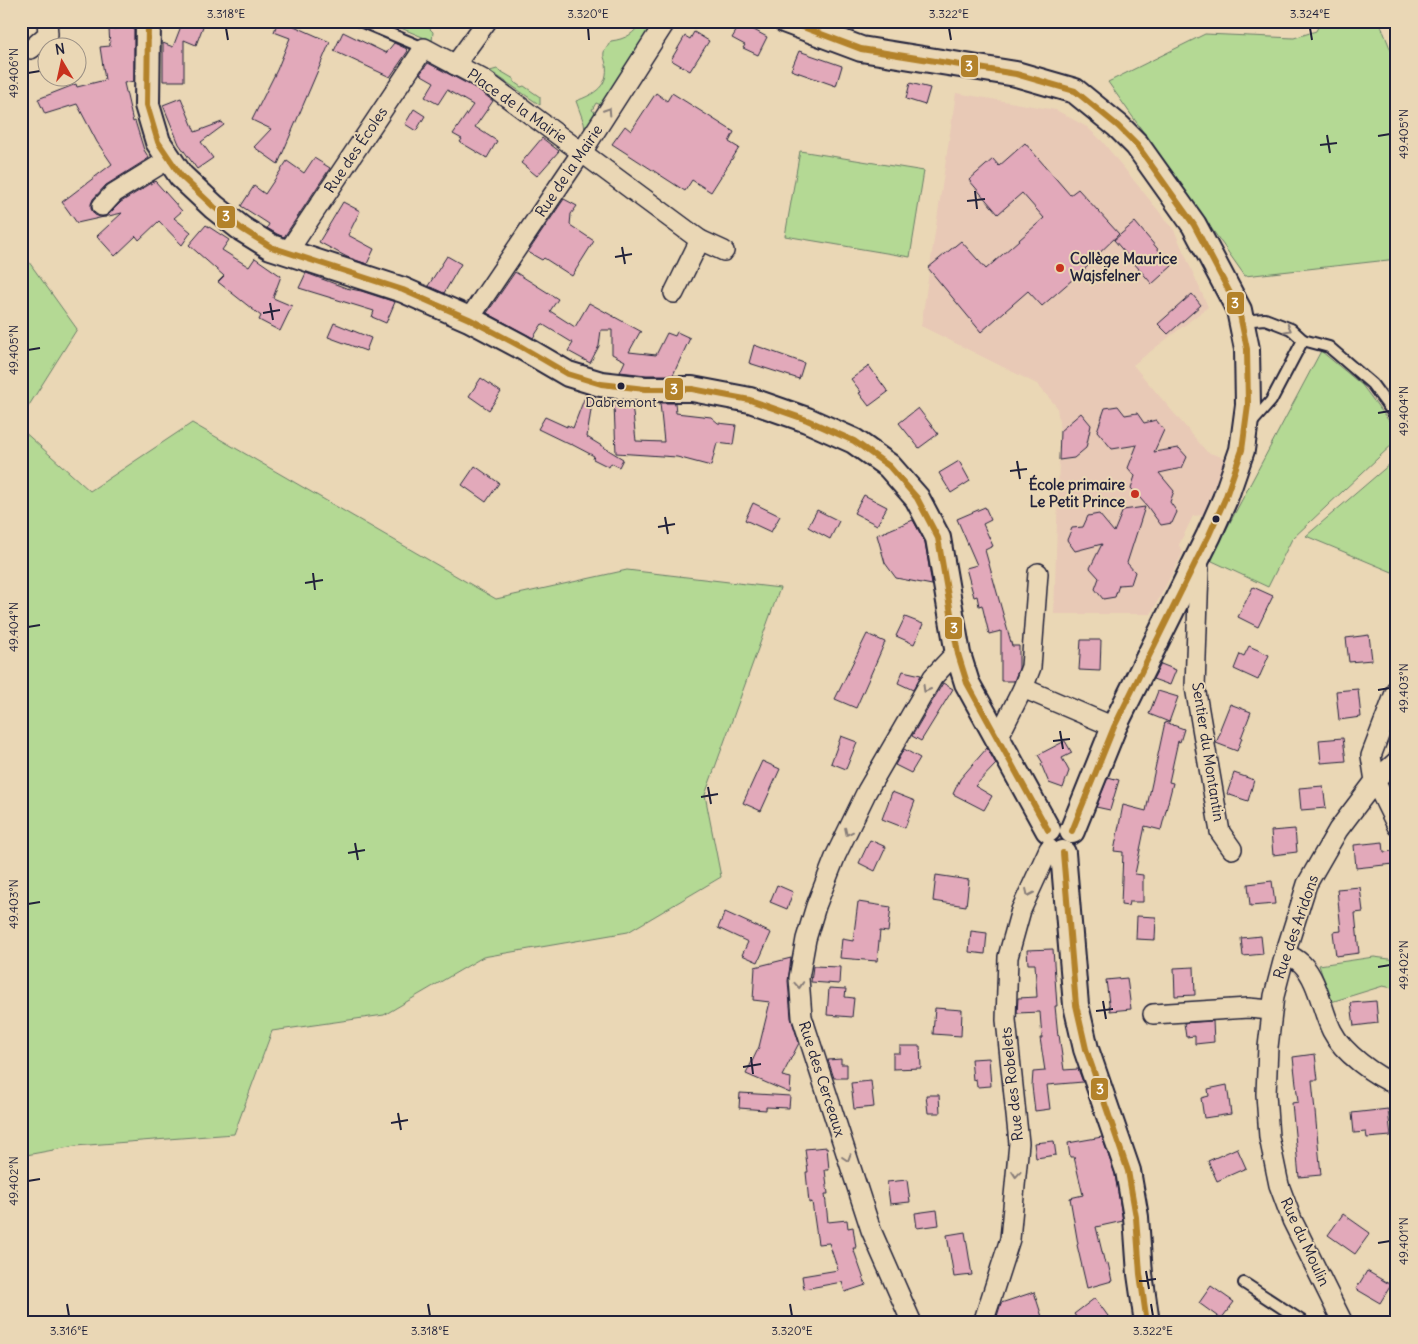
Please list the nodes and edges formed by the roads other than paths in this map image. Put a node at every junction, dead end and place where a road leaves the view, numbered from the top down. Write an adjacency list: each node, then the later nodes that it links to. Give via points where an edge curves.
1 (47, 21): 8 (street, via 48,34)
2 (148, 21): 11 (street, via 147,104 158,142)
3 (360, 21): 7 (lane)
4 (486, 21): 9 (street)
5 (666, 21): 10 (street, Rue de la Mairie, one-way to 5)
6 (786, 21): 18 (street, via 861,49 1016,74 1075,91 1137,145 1194,225 1239,310)
7 (424, 48): 9 (street, Place de la Mairie); 15 (street, Rue des Écoles)
8 (30, 49)
9 (455, 65): 10 (street, Place de la Mairie, via 484,80)
10 (582, 152): 13 (street, Place de la Mairie); 17 (street, Rue de la Mairie)
11 (169, 159): 12 (street, via 114,193); 15 (street, via 181,176 214,207 242,229)
12 (102, 206)
13 (700, 240): 14 (street, Place de la Mairie); 16 (street)
14 (724, 251)
15 (287, 253): 17 (street, via 403,290)
16 (674, 293)
17 (469, 319): 24 (street, via 568,374 601,384 645,389 692,389 750,400 854,441 889,466 917,498 938,538)
18 (1241, 321): 19 (lane, one-way to 19, via 1265,319 1291,329); 21 (street, via 1247,349)
19 (1303, 340): 20 (lane, via 1329,347 1372,384); 21 (lane, via 1271,401)
20 (1397, 418)
21 (1245, 431): 22 (street, via 1226,500)
22 (1195, 562): 27 (street); 33 (street, Sentier du Montantin, via 1199,569 1195,687 1220,832)
23 (1038, 573): 25 (street, via 1031,667)
24 (958, 654): 28 (street, via 967,683); 39 (street, Rue des Cerceaux, one-way to 39, via 933,677 867,791 816,906 799,978 802,1017 871,1230)
25 (1023, 688): 27 (street); 28 (street)
26 (1397, 688): 30 (street, via 1371,756)
27 (1114, 727): 32 (street, via 1072,831 1058,825)
28 (998, 738): 32 (street)
29 (1397, 761): 30 (street, Rue des Aridons)
30 (1375, 781): 31 (street); 34 (street, Rue des Aridons, via 1338,830 1307,884)
31 (1397, 826)
32 (1054, 844): 40 (street, Rue des Robelets, one-way to 40, via 1021,910 1008,957 1006,1020 1019,1143 1010,1239); 41 (street, via 1076,1005 1086,1049 1128,1171)
33 (1232, 849)
34 (1285, 954): 35 (street, Rue des Aridons); 37 (street, via 1302,964 1313,981 1332,1033 1346,1050 1370,1071)
35 (1271, 1010): 36 (street, via 1248,1008); 43 (street, Rue du Moulin, via 1266,1094 1269,1137 1279,1185 1292,1220)
36 (1153, 1014)
37 (1397, 1085)
38 (1244, 1283): 42 (lane)
39 (912, 1323)
40 (983, 1323)
41 (1147, 1323)
42 (1305, 1323)
43 (1343, 1323)

